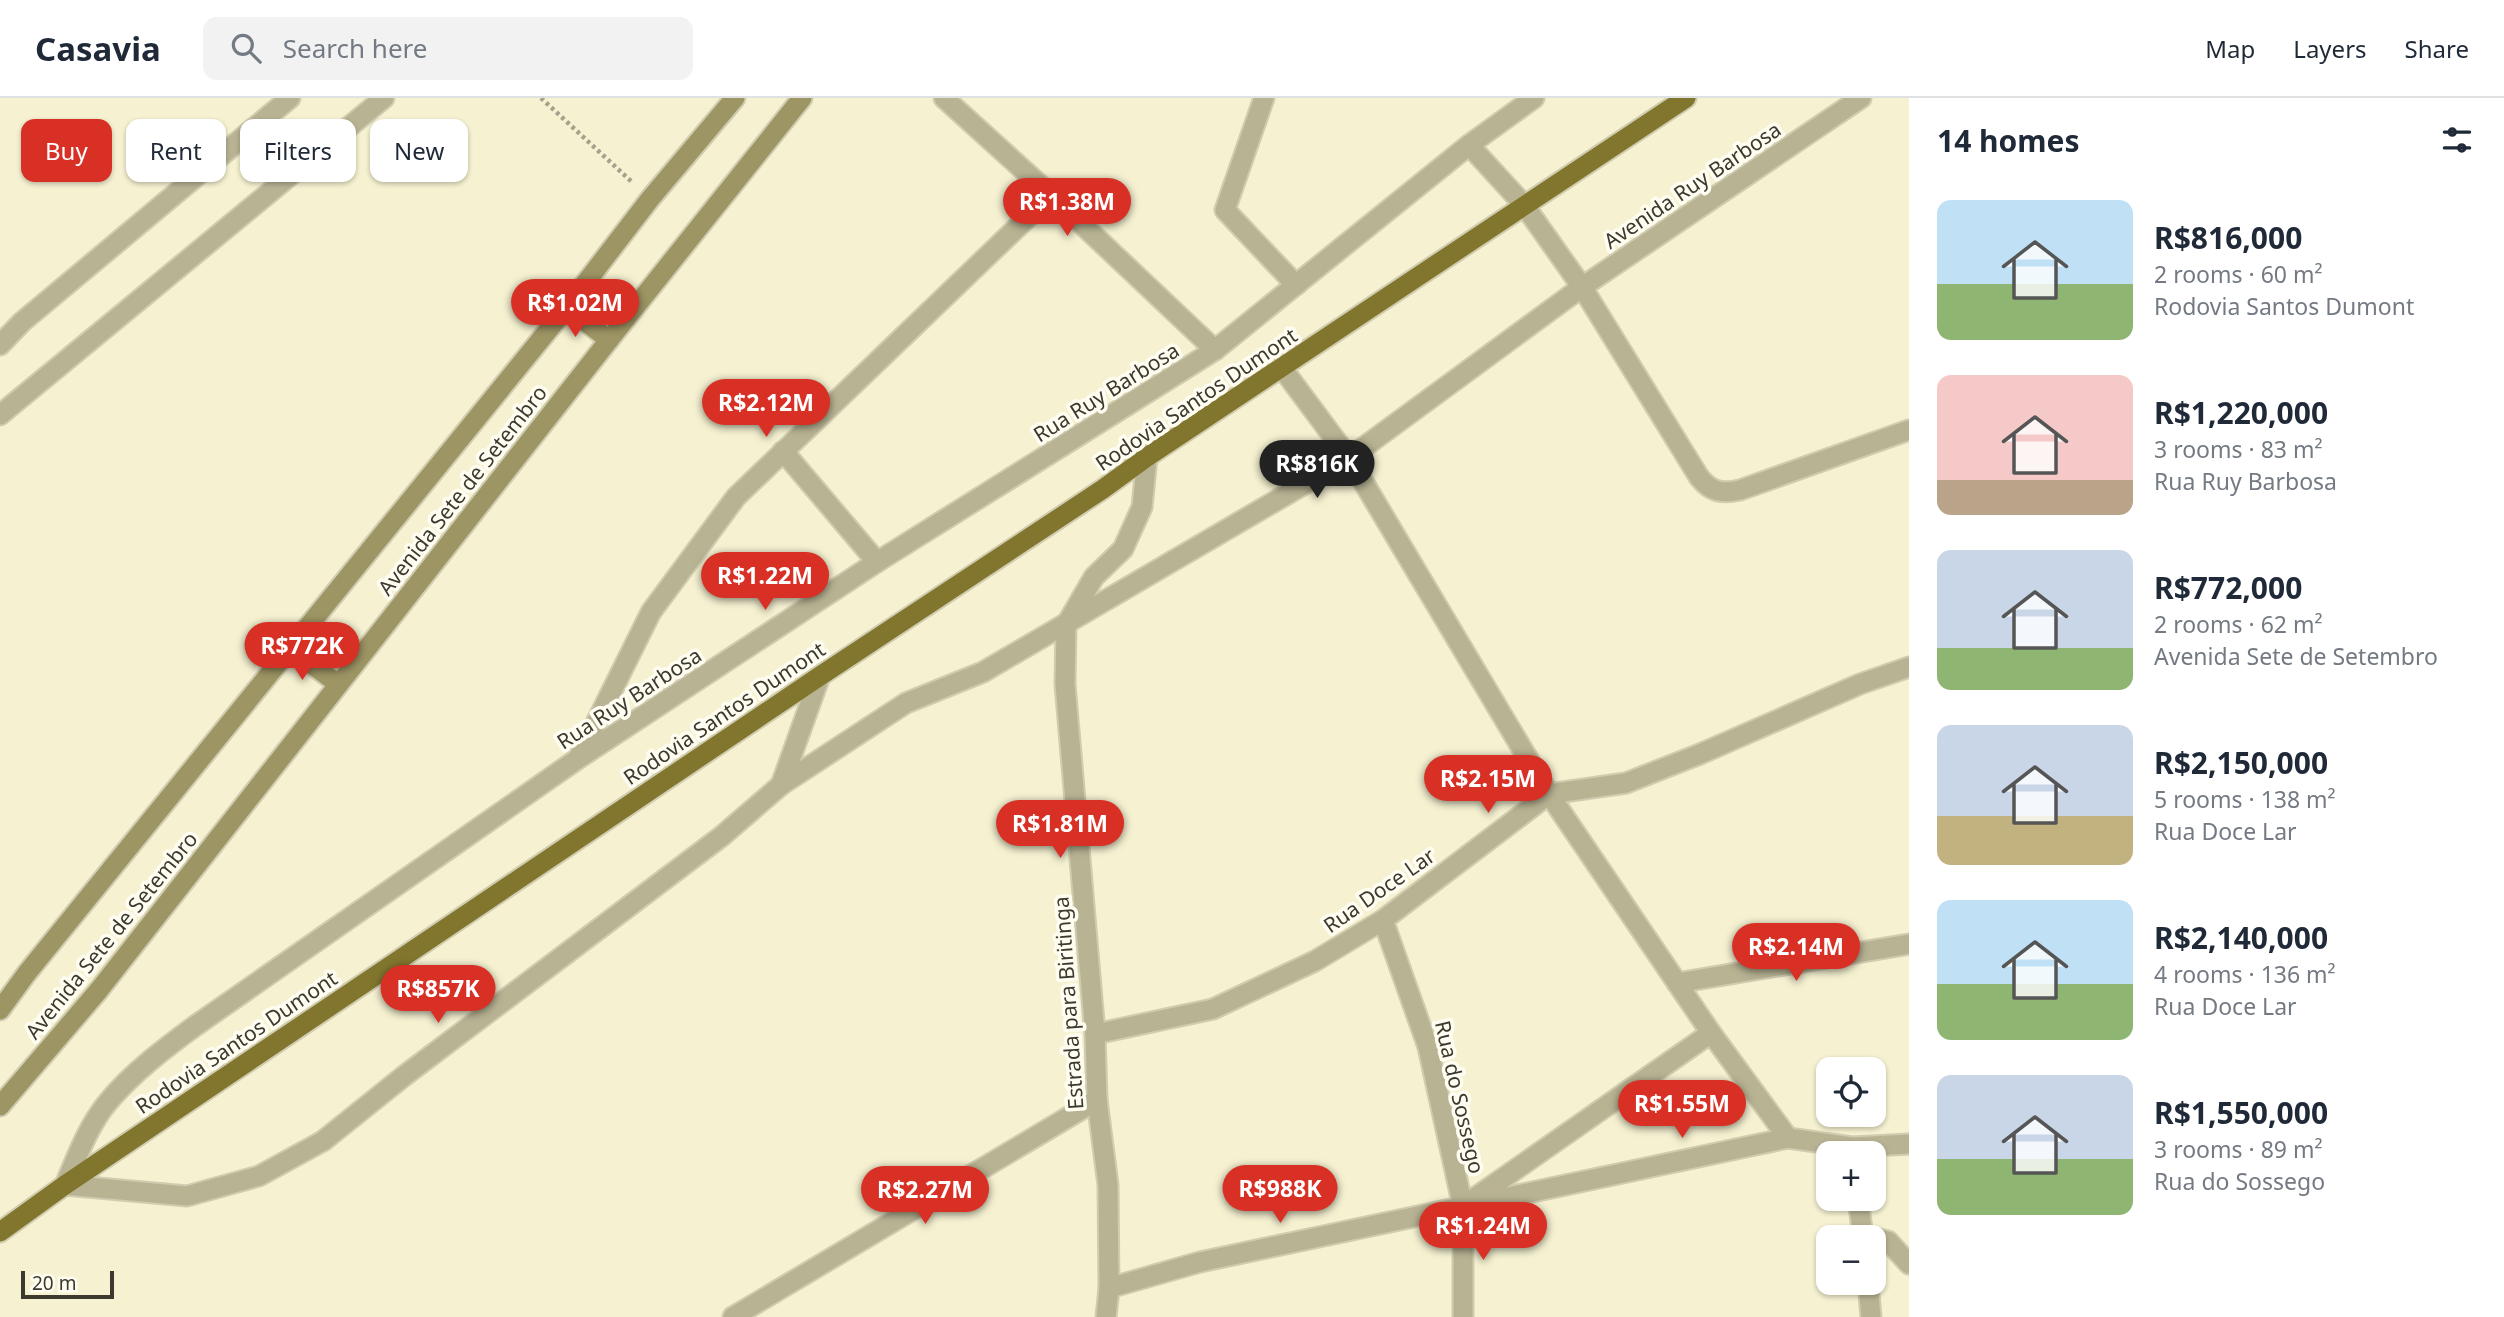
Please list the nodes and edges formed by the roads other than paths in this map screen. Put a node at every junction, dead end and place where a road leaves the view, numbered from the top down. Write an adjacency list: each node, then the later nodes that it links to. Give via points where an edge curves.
1 (290, 98): 17 (street)
2 (384, 98): 20 (street)
3 (735, 98): 15 (main road, Avenida Sete de Setembro)
4 (802, 98): 16 (main road, Avenida Sete de Setembro)
5 (944, 98): 11 (street)
6 (1264, 98): 13 (street, via 1225,210)
7 (1534, 98): 10 (street, Rua Ruy Barbosa)
8 (1686, 98): 12 (highway, Rodovia Santos Dumont)
9 (1861, 98): 14 (street, Avenida Ruy Barbosa)
10 (1469, 145): 12 (street); 13 (street, Rua Ruy Barbosa)
11 (1051, 195): 18 (street); 22 (street)
12 (1524, 205): 14 (street); 19 (highway, Rodovia Santos Dumont)
13 (1296, 285): 18 (street, Rua Ruy Barbosa)
14 (1582, 287): 21 (street, via 1699,477 1716,492 1740,490); 24 (street, Avenida Ruy Barbosa)
15 (567, 307): 16 (main road); 27 (main road, Avenida Sete de Setembro)
16 (608, 340): 30 (main road, Avenida Sete de Setembro)
17 (0, 345)
18 (1215, 350): 25 (street, Rua Ruy Barbosa)
19 (1282, 368): 23 (highway, Rodovia Santos Dumont); 24 (street)
20 (0, 415)
21 (1909, 430)
22 (783, 451): 25 (street); 31 (street, via 736,497 651,612)
23 (1147, 457): 26 (street, Estrada para Biritinga, via 1142,507 1123,549 1094,577); 29 (highway, Rodovia Santos Dumont)
24 (1349, 458): 26 (street, Avenida Ruy Barbosa); 33 (street)
25 (877, 562): 31 (street, Rua Ruy Barbosa)
26 (1066, 625): 32 (street, Avenida Ruy Barbosa, via 983,672 906,703); 39 (street, Estrada para Biritinga, via 1065,684)
27 (290, 648): 30 (main road); 37 (main road, Avenida Sete de Setembro)
28 (1909, 667): 33 (street, Rua Doce Lar, via 1626,783)
29 (820, 676): 32 (street); 46 (highway, Rodovia Santos Dumont)
30 (338, 684): 40 (main road, Avenida Sete de Setembro, via 99,989)
31 (579, 758): 46 (street, Rua Ruy Barbosa, via 167,1046 107,1102 85,1137)
32 (781, 785): 46 (street, Avenida Ruy Barbosa, via 702,852 323,1141 259,1176 187,1196)
33 (1549, 794): 34 (street, Rua Doce Lar); 36 (street)
34 (1383, 920): 39 (street, Rua Doce Lar, via 1315,961 1213,1009); 47 (street, Rua do Sossego, via 1429,1048)
35 (1909, 944): 36 (street)
36 (1677, 983): 38 (street)
37 (0, 1010)
38 (1711, 1033): 42 (street); 47 (street)
39 (1095, 1034): 41 (street, Estrada para Biritinga)
40 (3, 1098)
41 (1097, 1100): 51 (street, Estrada para Biritinga, via 1108,1185); 53 (street)
42 (1788, 1138): 43 (street); 47 (street)
43 (1816, 1143)
44 (1909, 1144): 45 (street)
45 (1886, 1146)
46 (65, 1185): 48 (highway, Rodovia Santos Dumont)
47 (1462, 1207): 51 (street, via 1200,1262); 55 (street, Rua do Sossego)
48 (0, 1232)
49 (1886, 1241): 50 (street)
50 (1909, 1264)
51 (1109, 1288): 54 (street, Estrada para Biritinga)
52 (1869, 1295): 56 (street)
53 (733, 1317)
54 (1105, 1317)
55 (1463, 1317)
56 (1871, 1317)

